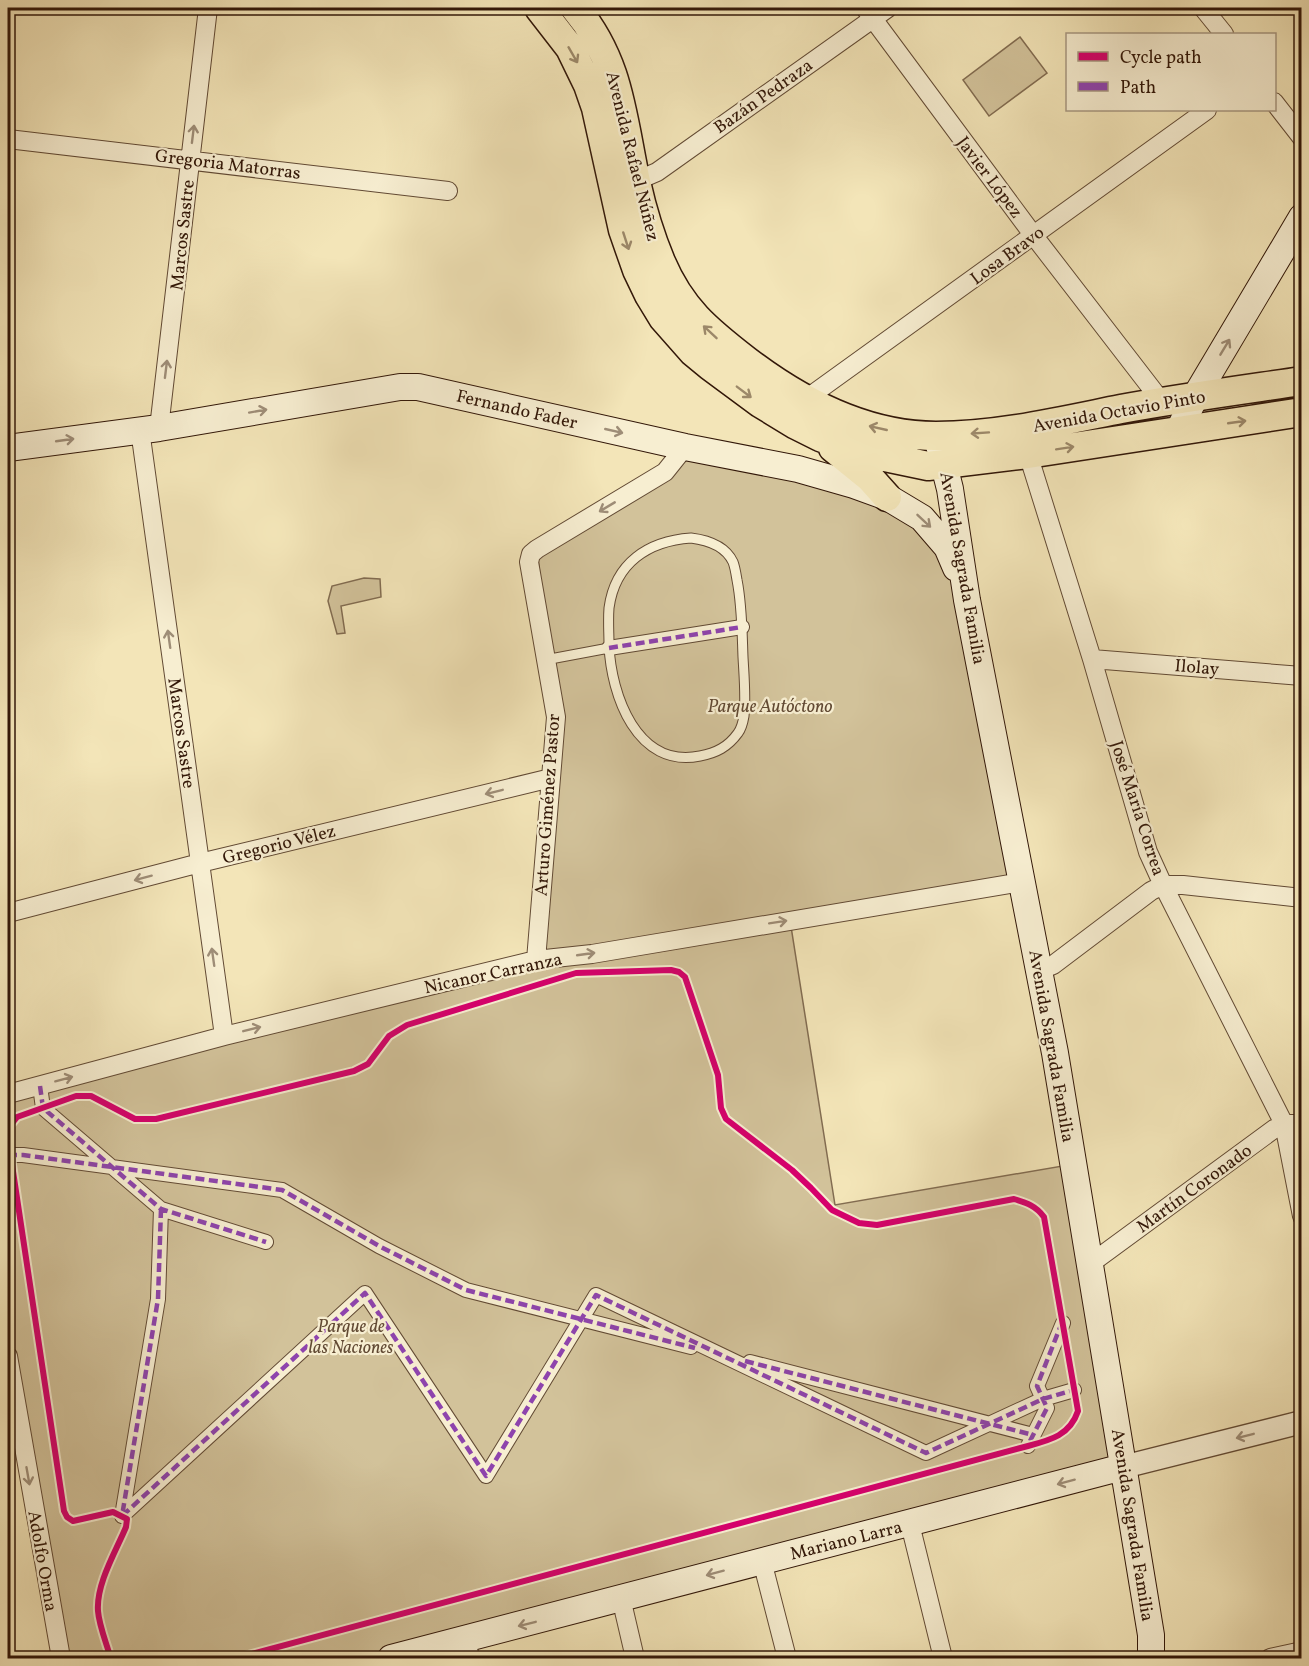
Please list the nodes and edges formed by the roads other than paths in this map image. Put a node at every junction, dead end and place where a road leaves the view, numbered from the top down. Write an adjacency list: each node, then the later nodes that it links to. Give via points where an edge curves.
1 (208, 8): 12 (street, Marcos Sastre, one-way to 1)
2 (539, 8): 25 (main road, Avenida Rafael Núñez, one-way to 25, via 570,48 588,85 630,252 663,318 693,352 760,404)
3 (575, 8): 13 (main road, Avenida Rafael Núñez, via 597,38 612,71)
4 (888, 8): 6 (street, Bazán Pedraza)
5 (1203, 8): 7 (street)
6 (869, 13): 13 (street, Bazán Pedraza, via 657,172); 16 (street, Javier López)
7 (1223, 33)
8 (1276, 103): 10 (street)
9 (1206, 111): 16 (street, Losa Bravo)
10 (1302, 138)
11 (8, 139): 12 (street, Gregoria Matorras)
12 (190, 160): 14 (street, Gregoria Matorras); 22 (street, Marcos Sastre, one-way to 12)
13 (636, 181): 19 (main road, Avenida Rafael Núñez, one-way to 13, via 715,336 682,301 653,240)
14 (447, 191)
15 (1302, 217): 18 (main road, one-way to 15)
16 (1034, 236): 19 (street, Losa Bravo); 20 (street, Javier López)
17 (1302, 381): 18 (main road, Avenida Octavio Pinto)
18 (1195, 397): 20 (main road, Avenida Octavio Pinto); 23 (main road)
19 (806, 399): 24 (main road, Avenida Rafael Núñez, one-way to 19, via 867,425)
20 (1162, 402): 24 (main road, Avenida Octavio Pinto, one-way to 24, via 1008,430)
21 (1302, 412): 23 (main road, Avenida Octavio Pinto, one-way to 21)
22 (149, 429): 26 (main road, Fernando Fader, one-way to 26, via 418,387); 27 (main road, Fernando Fader, one-way to 22); 38 (street, Marcos Sastre, one-way to 22)
23 (1179, 430): 28 (main road, Avenida Octavio Pinto, one-way to 23)
24 (936, 436): 29 (main road, Avenida Sagrada Familia)
25 (820, 437): 29 (main road, Avenida Rafael Núñez, via 861,452); 30 (main road)
26 (686, 447): 30 (main road, Fernando Fader); 35 (street, Arturo Giménez Pastor, one-way to 35, via 665,472 531,554 529,562)
27 (8, 448)
28 (1028, 453): 29 (main road, Avenida Octavio Pinto); 34 (street, José María Correa)
29 (936, 465): 30 (main road); 31 (main road, Avenida Sagrada Familia, via 950,489)
30 (879, 488): 31 (main road, one-way to 31, via 922,518 947,547)
31 (967, 600): 39 (main road, Avenida Sagrada Familia)
32 (742, 627): 33 (street); 33 (lane, via 733,561 717,545 705,540 675,539 644,552 621,572 609,608); 33 (lane, via 744,717 740,731 715,753 693,758 660,752 636,733 621,704)
33 (609, 648): 35 (lane)
34 (1092, 659): 36 (street, Ilolay); 40 (street, José María Correa, via 1148,852)
35 (545, 660): 37 (street, Arturo Giménez Pastor, via 556,717)
36 (1302, 676)
37 (551, 778): 38 (street, Gregorio Vélez, one-way to 38); 43 (street, Arturo Giménez Pastor)
38 (200, 863): 42 (street, Gregorio Vélez, one-way to 42); 45 (street, Marcos Sastre, one-way to 38)
39 (1022, 882): 43 (street, Nicanor Carranza, one-way to 39); 44 (main road, Avenida Sagrada Familia)
40 (1163, 885): 41 (street); 44 (street, via 1053,965); 48 (street, José María Correa)
41 (1302, 898)
42 (8, 913)
43 (536, 960): 45 (street, Nicanor Carranza, one-way to 43)
44 (1039, 971): 54 (main road, Avenida Sagrada Familia)
45 (224, 1036): 46 (street, Nicanor Carranza, one-way to 45)
46 (40, 1086): 47 (street, Nicanor Carranza); 50 (street, via 43,1108)
47 (8, 1094)
48 (1293, 1124): 52 (street, José María Correa); 54 (street, Martín Coronado, via 1274,1129)
49 (8, 1155): 50 (street)
50 (112, 1167): 51 (street); 55 (street, via 282,1190 466,1290)
51 (161, 1209): 53 (street); 55 (street, via 158,1299 122,1516 365,1293 486,1476)
52 (1302, 1216)
53 (266, 1242)
54 (1090, 1264): 63 (main road, Avenida Sagrada Familia)
55 (582, 1319): 57 (street); 57 (street, via 596,1295)
56 (1062, 1323): 60 (street, via 1037,1386)
57 (720, 1354): 62 (street); 62 (street, via 926,1453)
58 (8, 1356): 69 (street, Adolfo Orma, one-way to 69)
59 (1074, 1390): 60 (street)
60 (1043, 1399): 62 (street); 62 (street, via 1047,1408 1030,1440)
61 (1302, 1422): 63 (street, Mariano Larra, one-way to 63)
62 (990, 1424)
63 (1123, 1467): 64 (main road, Mariano Larra, one-way to 64); 74 (main road, Avenida Sagrada Familia, via 1151,1635)
64 (910, 1524): 65 (main road, Mariano Larra); 73 (street)
65 (762, 1561): 66 (main road, Mariano Larra, one-way to 66); 72 (street)
66 (621, 1598): 67 (main road, Mariano Larra, one-way to 67); 71 (street)
67 (468, 1649): 70 (main road, Mariano Larra)
68 (1302, 1651): 75 (street)
69 (60, 1659)
70 (391, 1659)
71 (635, 1659)
72 (787, 1659)
73 (942, 1659)
74 (1151, 1659)
75 (1270, 1659)

